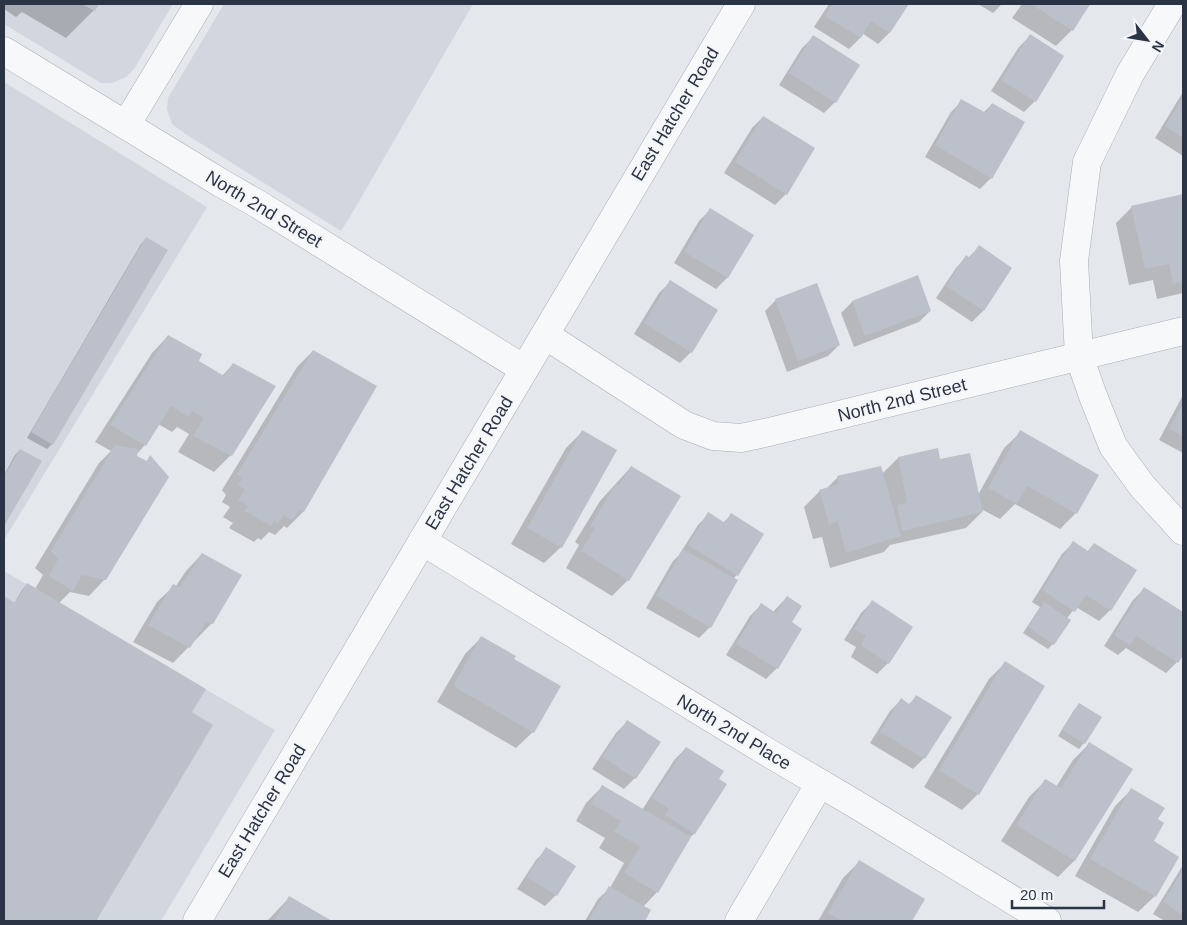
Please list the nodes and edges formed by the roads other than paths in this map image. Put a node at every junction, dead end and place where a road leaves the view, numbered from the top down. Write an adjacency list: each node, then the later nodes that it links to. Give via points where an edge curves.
1 (199, 4): 5 (street)
2 (741, 4): 7 (street, East Hatcher Road)
3 (1172, 4): 8 (street, via 1130,74 1087,162 1074,261)
4 (4, 51): 5 (street, North 2nd Street)
5 (126, 125): 9 (street, North 2nd Street)
6 (1183, 331): 8 (street, North 2nd Street)
7 (545, 336): 8 (street, North 2nd Street, via 684,425 712,436 741,438); 9 (street, East Hatcher Road)
8 (1079, 356): 10 (street, via 1113,446 1142,486)
9 (524, 369): 11 (street, East Hatcher Road)
10 (1183, 531)
11 (422, 541): 12 (street, North 2nd Place); 13 (street, East Hatcher Road)
12 (820, 783): 14 (street); 15 (street, North 2nd Place)
13 (197, 921)
14 (739, 921)
15 (1047, 921)

